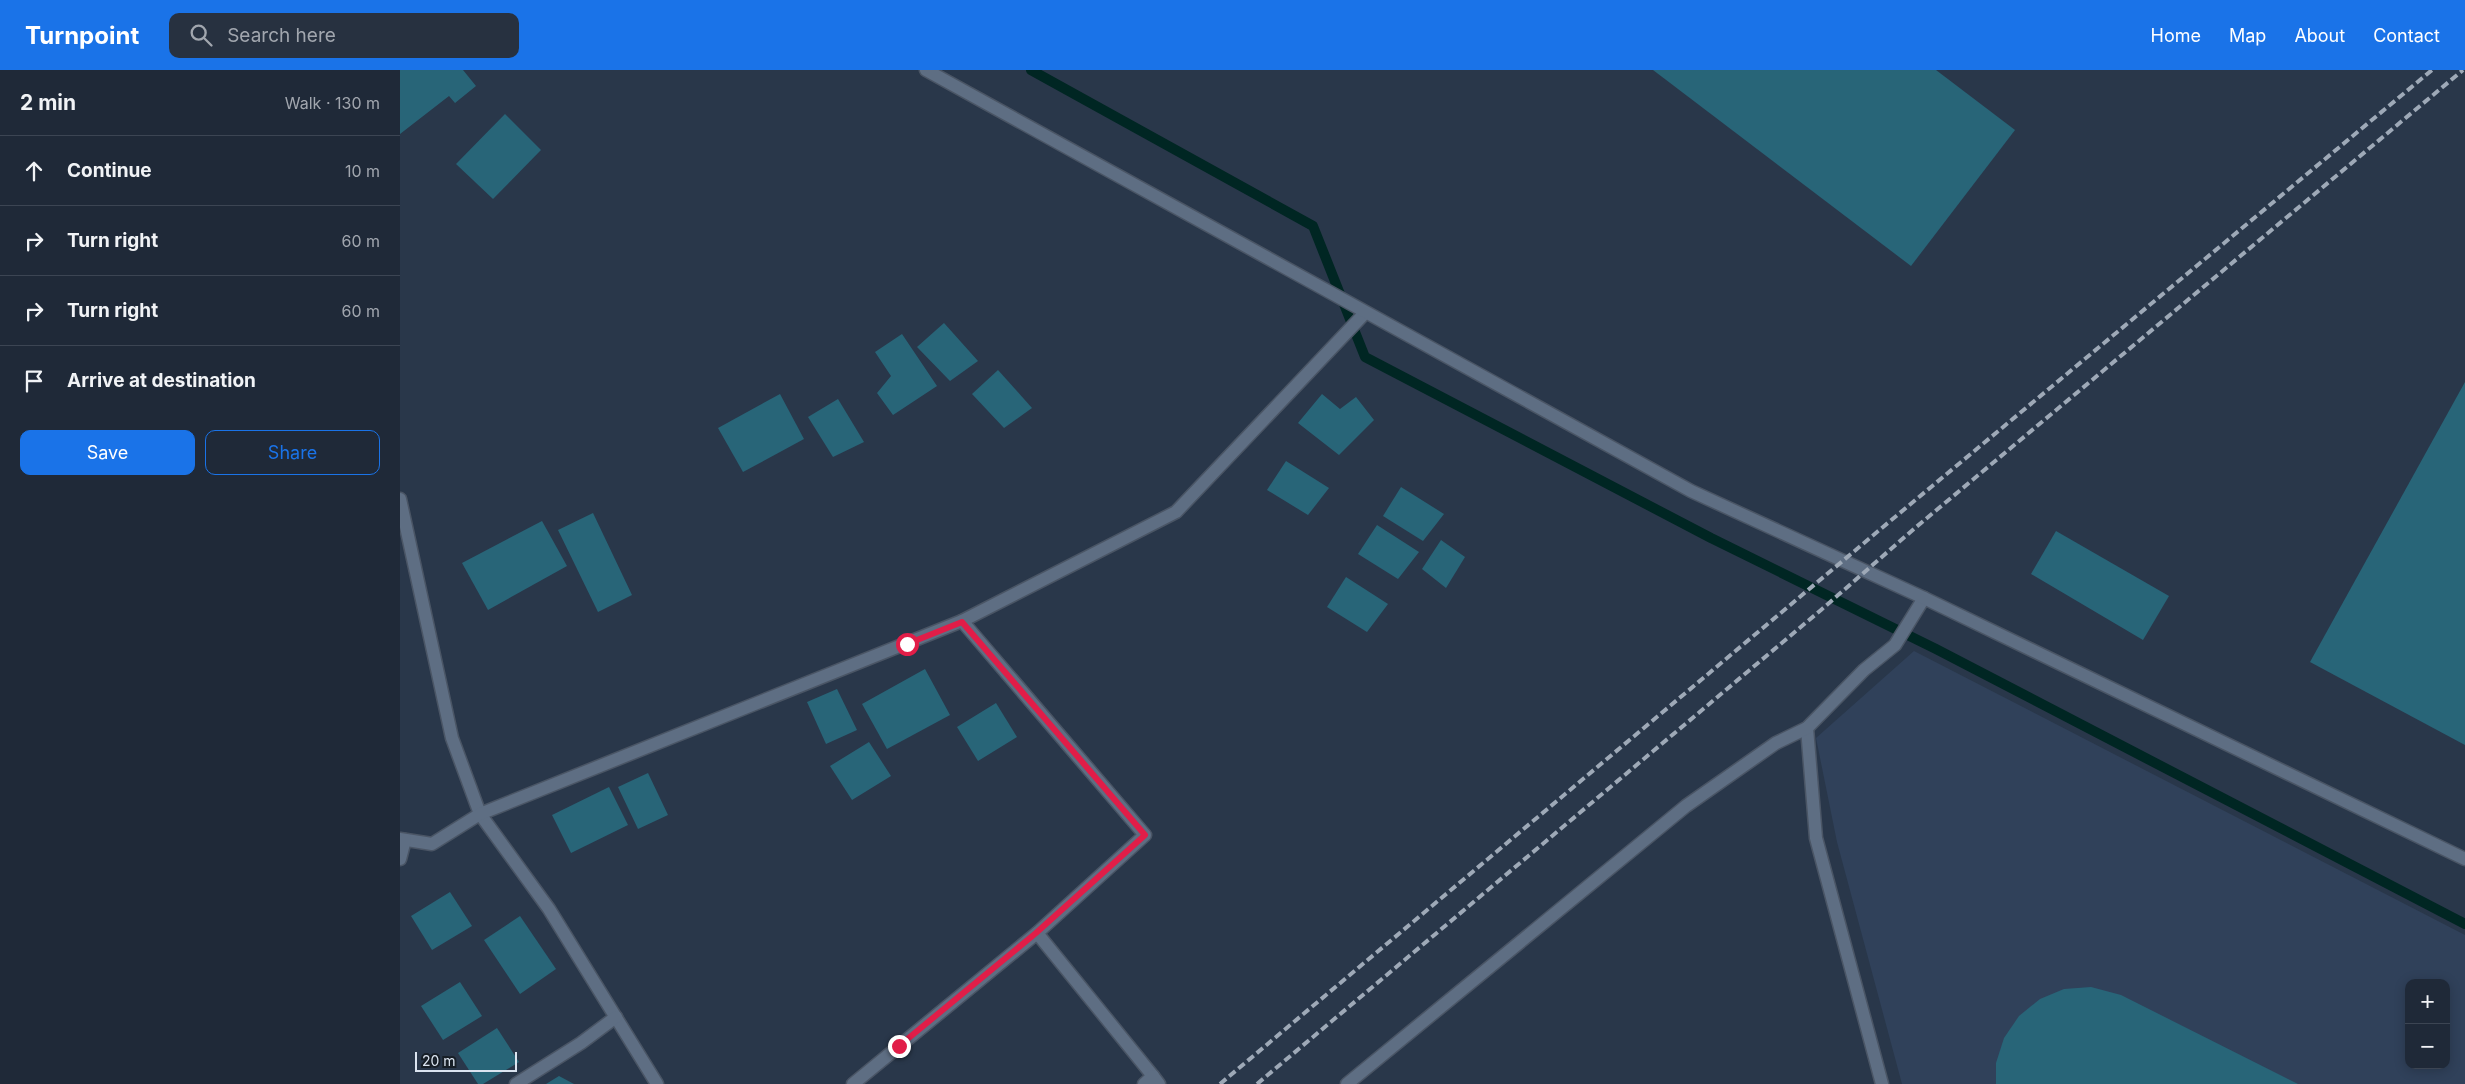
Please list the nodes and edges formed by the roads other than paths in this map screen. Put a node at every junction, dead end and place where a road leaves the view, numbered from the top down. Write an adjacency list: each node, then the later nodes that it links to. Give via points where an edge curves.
1 (926, 70): 2 (street)
2 (1364, 313): 4 (street, via 1691,491); 5 (street, via 1176,512)
3 (400, 498): 7 (street, via 452,738)
4 (1924, 598): 6 (street, via 1895,645 1864,670); 10 (street)
5 (962, 622): 7 (street); 11 (street, via 1145,835)
6 (1806, 728): 17 (street, via 1776,743 1686,806); 18 (street, via 1816,838)
7 (480, 814): 8 (street, via 432,844); 12 (street, via 549,909)
8 (403, 840): 9 (street)
9 (400, 859)
10 (2465, 859)
11 (1036, 933): 13 (street); 16 (street)
12 (616, 1018): 14 (street); 15 (street)
13 (1152, 1081)
14 (516, 1084)
15 (657, 1084)
16 (853, 1084)
17 (1347, 1084)
18 (1882, 1084)

